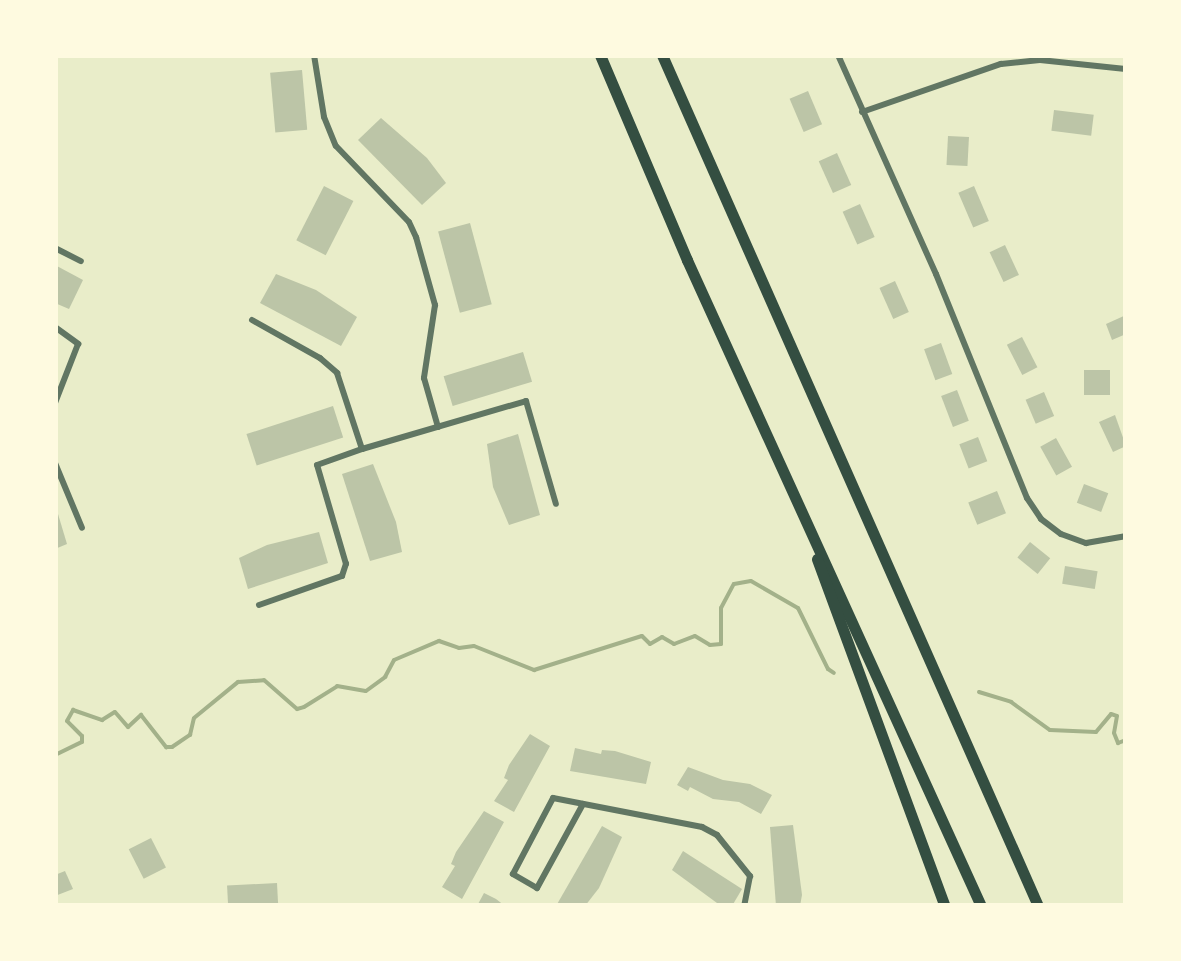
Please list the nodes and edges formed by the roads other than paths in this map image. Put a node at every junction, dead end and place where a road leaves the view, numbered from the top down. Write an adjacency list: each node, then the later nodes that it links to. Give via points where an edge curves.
1 (314, 55): 12 (street, via 336,146 416,237 435,305 424,378)
2 (600, 55): 15 (highway)
3 (662, 55): 24 (highway)
4 (838, 55): 6 (street)
5 (1126, 69): 6 (street, via 1060,60 1001,64)
6 (862, 112): 18 (street, via 1027,498 1062,534 1086,542)
7 (55, 248): 8 (street)
8 (82, 261)
9 (252, 320): 13 (street, via 337,373)
10 (55, 328): 11 (street, via 78,344)
11 (55, 403)
12 (438, 427): 13 (street); 16 (street, via 526,400)
13 (362, 449): 19 (street, via 317,465 346,564 342,576)
14 (55, 464): 17 (street)
15 (783, 471): 22 (highway); 23 (highway)
16 (556, 504)
17 (82, 528)
18 (1126, 536)
19 (259, 605)
20 (582, 804): 20 (street, via 553,798 513,874 537,888); 21 (street, via 717,834 750,876)
21 (744, 906)
22 (944, 906)
23 (982, 906)
24 (1038, 906)

